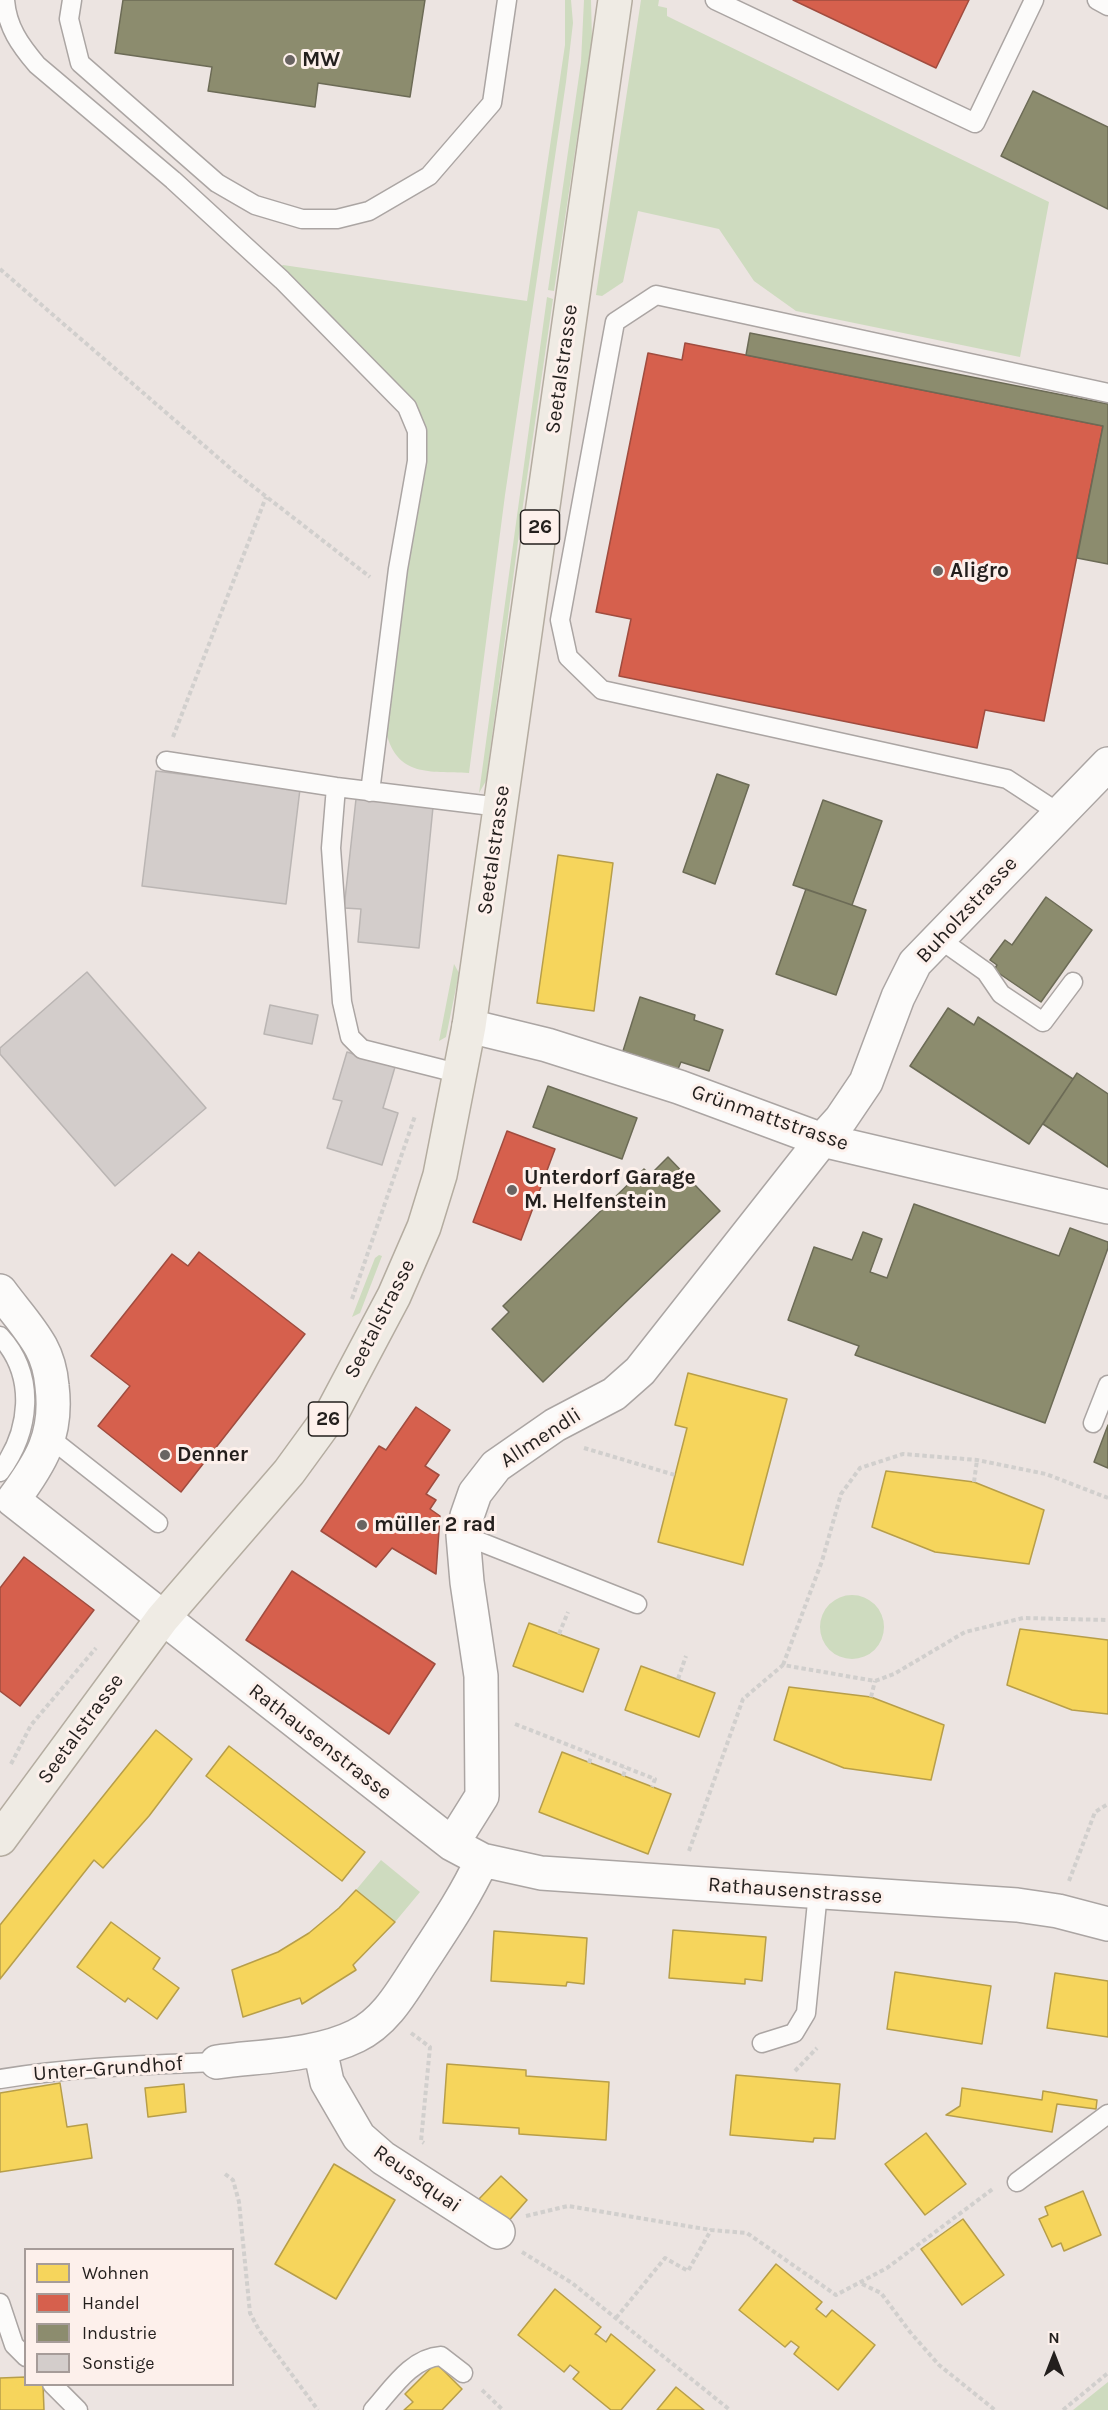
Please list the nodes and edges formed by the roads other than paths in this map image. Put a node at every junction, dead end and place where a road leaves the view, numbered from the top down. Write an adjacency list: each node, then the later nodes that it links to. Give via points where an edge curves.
1 (5, 0): 13 (lane, via 10,27 37,65 274,272 407,407 417,431 417,461)
2 (72, 0): 3 (lane, via 69,19 80,63 217,183 255,205 302,219 337,219 369,212 429,176 492,103)
3 (507, 0)
4 (615, 0): 14 (main road, Seetalstrasse / 26)
5 (715, 0): 6 (lane, via 975,123)
6 (1034, 0)
7 (1097, 0): 8 (lane)
8 (1108, 6)
9 (1108, 393): 15 (lane, via 656,295 615,322 560,620 568,657 602,690 1007,779)
10 (166, 761): 12 (lane)
11 (1108, 764): 15 (street, Buholzstrasse)
12 (336, 787): 13 (lane); 19 (lane, via 331,848 342,1002 350,1037 362,1049)
13 (370, 792): 14 (lane)
14 (500, 807): 18 (main road, Seetalstrasse / 26)
15 (1059, 813): 16 (street, Buholzstrasse)
16 (938, 938): 17 (lane, via 986,972 1001,994 1043,1022); 20 (street, Buholzstrasse, via 915,963 866,1082)
17 (1073, 982)
18 (469, 1026): 19 (main road, Seetalstrasse / 26); 20 (street, Grünmattstrasse, via 547,1045 679,1087)
19 (461, 1074): 31 (main road, Seetalstrasse / 26, via 440,1175 424,1227 394,1296 332,1413 290,1472)
20 (822, 1140): 21 (street, Grünmattstrasse); 29 (street, Allmendli, via 640,1371 614,1394 555,1425 496,1466 475,1493)
21 (1108, 1207)
22 (0, 1291): 26 (street, via 42,1347 51,1376 54,1406)
23 (0, 1336): 27 (lane, via 20,1364 26,1394 23,1428)
24 (1108, 1384): 25 (lane)
25 (1093, 1423)
26 (50, 1438): 27 (street, via 34,1472); 28 (lane)
27 (6, 1492): 31 (street)
28 (158, 1523)
29 (464, 1535): 30 (lane); 33 (street, Allmendli, via 481,1676 482,1796)
30 (637, 1604)
31 (162, 1618): 32 (main road, Seetalstrasse / 26); 33 (street, Rathausenstrasse)
32 (0, 1839)
33 (452, 1844): 34 (street, Rathausenstrasse)
34 (482, 1860): 35 (street, Rathausenstrasse, via 541,1873); 38 (street, via 465,1896 385,2014 354,2037)
35 (818, 1892): 36 (street, Rathausenstrasse, via 1017,1905); 37 (lane, via 806,2013 794,2033)
36 (1108, 1924)
37 (762, 2043)
38 (320, 2049): 39 (street); 43 (street, Reussquai, via 327,2082 359,2137 383,2158)
39 (217, 2062): 40 (lane, Unter-Grundhof, via 123,2066)
40 (0, 2079)
41 (1108, 2114): 42 (lane)
42 (1017, 2182)
43 (514, 2231)
44 (0, 2303): 45 (lane, via 14,2345)
45 (24, 2355)
46 (463, 2373): 49 (lane, via 441,2355 429,2357 417,2363)
47 (53, 2386): 48 (lane)
48 (78, 2410)
49 (373, 2410)

